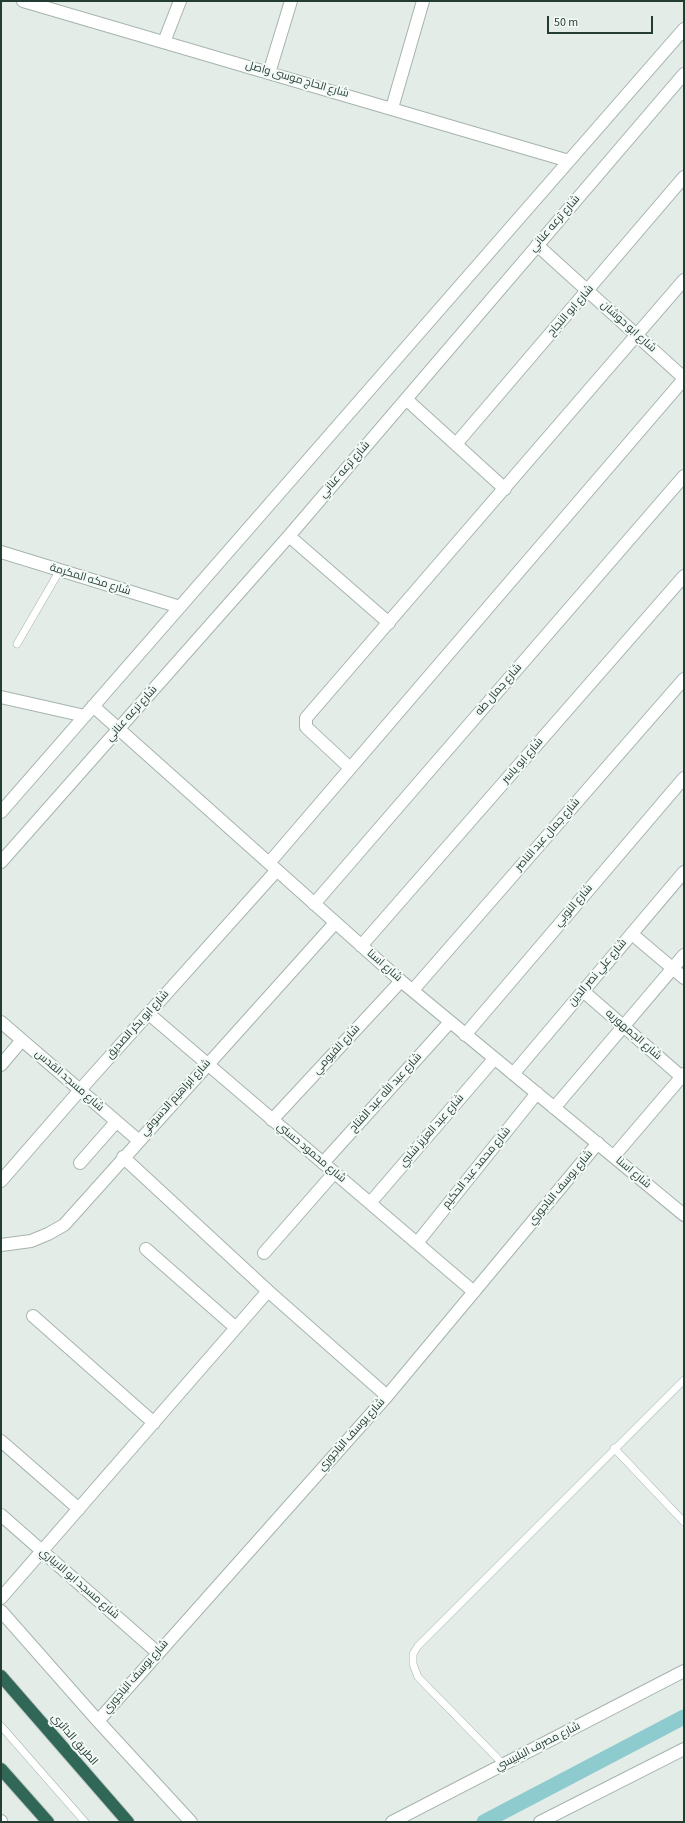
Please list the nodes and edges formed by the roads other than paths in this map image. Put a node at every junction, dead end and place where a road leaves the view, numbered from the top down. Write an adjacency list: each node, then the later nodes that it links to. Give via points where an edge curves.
1 (23, 1): 6 (street, شارع الحاج موسى واصل)
2 (180, 1): 6 (street)
3 (291, 1): 7 (street)
4 (423, 1): 9 (street)
5 (684, 29): 10 (street)
6 (164, 42): 7 (street, شارع الحاج موسى واصل)
7 (269, 73): 9 (street, شارع الحاج موسى واصل)
8 (684, 74): 12 (street, شارع ترعه عناني)
9 (392, 108): 10 (street, شارع الحاج موسى واصل)
10 (569, 161): 25 (street)
11 (684, 177): 14 (street, شارع ابو النجاح)
12 (537, 244): 14 (street, شارع ابو حوشان); 17 (street, شارع ترعه عناني)
13 (684, 280): 15 (street)
14 (588, 291): 15 (street, شارع ابو حوشان); 18 (street, شارع ابو النجاح)
15 (636, 335): 16 (street, شارع ابو حوشان); 20 (street)
16 (684, 378): 33 (street, شارع ابو بكر الصديق)
17 (406, 399): 18 (street); 21 (street, شارع ترعه عناني)
18 (456, 444): 20 (street)
19 (684, 476): 39 (street, شارع جمال طه)
20 (505, 489): 26 (street)
21 (289, 536): 26 (street); 32 (street, شارع ترعه عناني)
22 (1, 552): 23 (street, شارع مكه المكرمة)
23 (60, 570): 25 (street, شارع مكه المكرمة); 27 (lane)
24 (684, 576): 42 (street, شارع ابو ياسر)
25 (180, 607): 30 (street)
26 (389, 623): 33 (street, via 306,718 306,727)
27 (17, 644)
28 (684, 679): 47 (street, شارع جمال عبد الناصر)
29 (1, 697): 31 (street)
30 (93, 706): 31 (street); 32 (street, شارع اسنا)
31 (85, 716): 35 (street)
32 (118, 728): 36 (street, شارع ترعه عناني); 37 (street, شارع اسنا)
33 (350, 768): 37 (street, شارع ابو بكر الصديق)
34 (684, 778): 53 (street, شارع النوبي)
35 (1, 812)
36 (1, 862)
37 (273, 867): 39 (street, شارع اسنا); 49 (street, شارع ابو بكر الصديق)
38 (684, 872): 41 (street, شارع علي نصر الدين)
39 (314, 904): 40 (street, شارع اسنا)
40 (334, 923): 42 (street, شارع اسنا); 56 (street, شارع ابراهيم الدسوقي)
41 (632, 934): 44 (street); 48 (street, شارع علي نصر الدين)
42 (361, 946): 46 (street, شارع اسنا)
43 (684, 955): 44 (street)
44 (672, 968): 45 (street); 52 (street)
45 (684, 978)
46 (401, 981): 47 (street, شارع اسنا); 63 (street, شارع الفيومي)
47 (413, 990): 51 (street, شارع اسنا)
48 (583, 991): 52 (street, شارع الجمهوريه); 58 (street, شارع علي نصر الدين)
49 (149, 1014): 56 (street, شارع محمود حسني); 60 (street, شارع ابو بكر الصديق)
50 (1, 1022): 54 (street, شارع مسجد القدس)
51 (450, 1022): 53 (street, شارع اسنا); 70 (street, شارع عبد الله عبد الفتاح)
52 (623, 1026): 59 (street, شارع الجمهوريه); 62 (street)
53 (464, 1035): 55 (street, شارع اسنا)
54 (22, 1040): 57 (street); 60 (street, شارع مسجد القدس)
55 (494, 1059): 58 (street, شارع اسنا); 73 (street, شارع عبد العزيز شلبي)
56 (206, 1064): 63 (street, شارع محمود حسني); 65 (street, شارع ابراهيم الدسوقي)
57 (1, 1065)
58 (512, 1074): 61 (street, شارع اسنا)
59 (683, 1076): 67 (street)
60 (80, 1090): 64 (street, شارع مسجد القدس); 72 (street, شارع ابو بكر الصديق)
61 (537, 1094): 62 (street, شارع اسنا); 75 (street, شارع محمد عبد الحكيم)
62 (554, 1108): 66 (street, شارع اسنا)
63 (272, 1120): 70 (street, شارع محمود حسني)
64 (116, 1122): 65 (street, شارع مسجد القدس); 69 (street)
65 (138, 1140): 68 (street, شارع ابراهيم الدسوقي)
66 (598, 1143): 67 (street, شارع اسنا); 80 (street, شارع يوسف الباجوري)
67 (614, 1156): 74 (street, شارع اسنا)
68 (123, 1157): 76 (street, شارع ابراهيم الدسوقي, via 64,1225 31,1241); 79 (street)
69 (80, 1162)
70 (323, 1163): 71 (street, شارع محمود حسني)
71 (334, 1173): 73 (street, شارع محمود حسني); 78 (street)
72 (1, 1181)
73 (370, 1203): 75 (street, شارع محمود حسني)
74 (684, 1215)
75 (417, 1243): 80 (street, شارع محمود حسني)
76 (1, 1245)
77 (146, 1249): 82 (street)
78 (264, 1253)
79 (268, 1291): 82 (street); 84 (street)
80 (474, 1292): 84 (street, شارع يوسف الباجوري)
81 (33, 1316): 85 (street)
82 (236, 1328): 85 (street)
83 (684, 1380): 87 (lane)
84 (387, 1396): 94 (street, شارع يوسف الباجوري)
85 (154, 1422): 88 (street)
86 (1, 1441): 88 (street)
87 (614, 1448): 90 (lane); 100 (lane, via 412,1654 412,1664 418,1677)
88 (79, 1509): 91 (street)
89 (1, 1515): 91 (street, شارع مسجد ابو الابياري)
90 (684, 1522)
91 (42, 1551): 92 (street); 94 (street, شارع مسجد ابو الابياري)
92 (1, 1598)
93 (1, 1611): 97 (street)
94 (158, 1653): 97 (street, شارع يوسف الباجوري)
95 (684, 1671): 100 (street, شارع مصرف البلبيسي)
96 (1, 1676): 104 (highway, الطريق الدائري)
97 (98, 1721): 105 (street)
98 (1, 1726): 103 (lane)
99 (684, 1749): 107 (street)
100 (504, 1765): 106 (street, شارع مصرف البلبيسي)
101 (1, 1769): 102 (highway)
102 (48, 1822)
103 (85, 1822)
104 (128, 1822)
105 (192, 1822)
106 (392, 1822)
107 (540, 1822)

